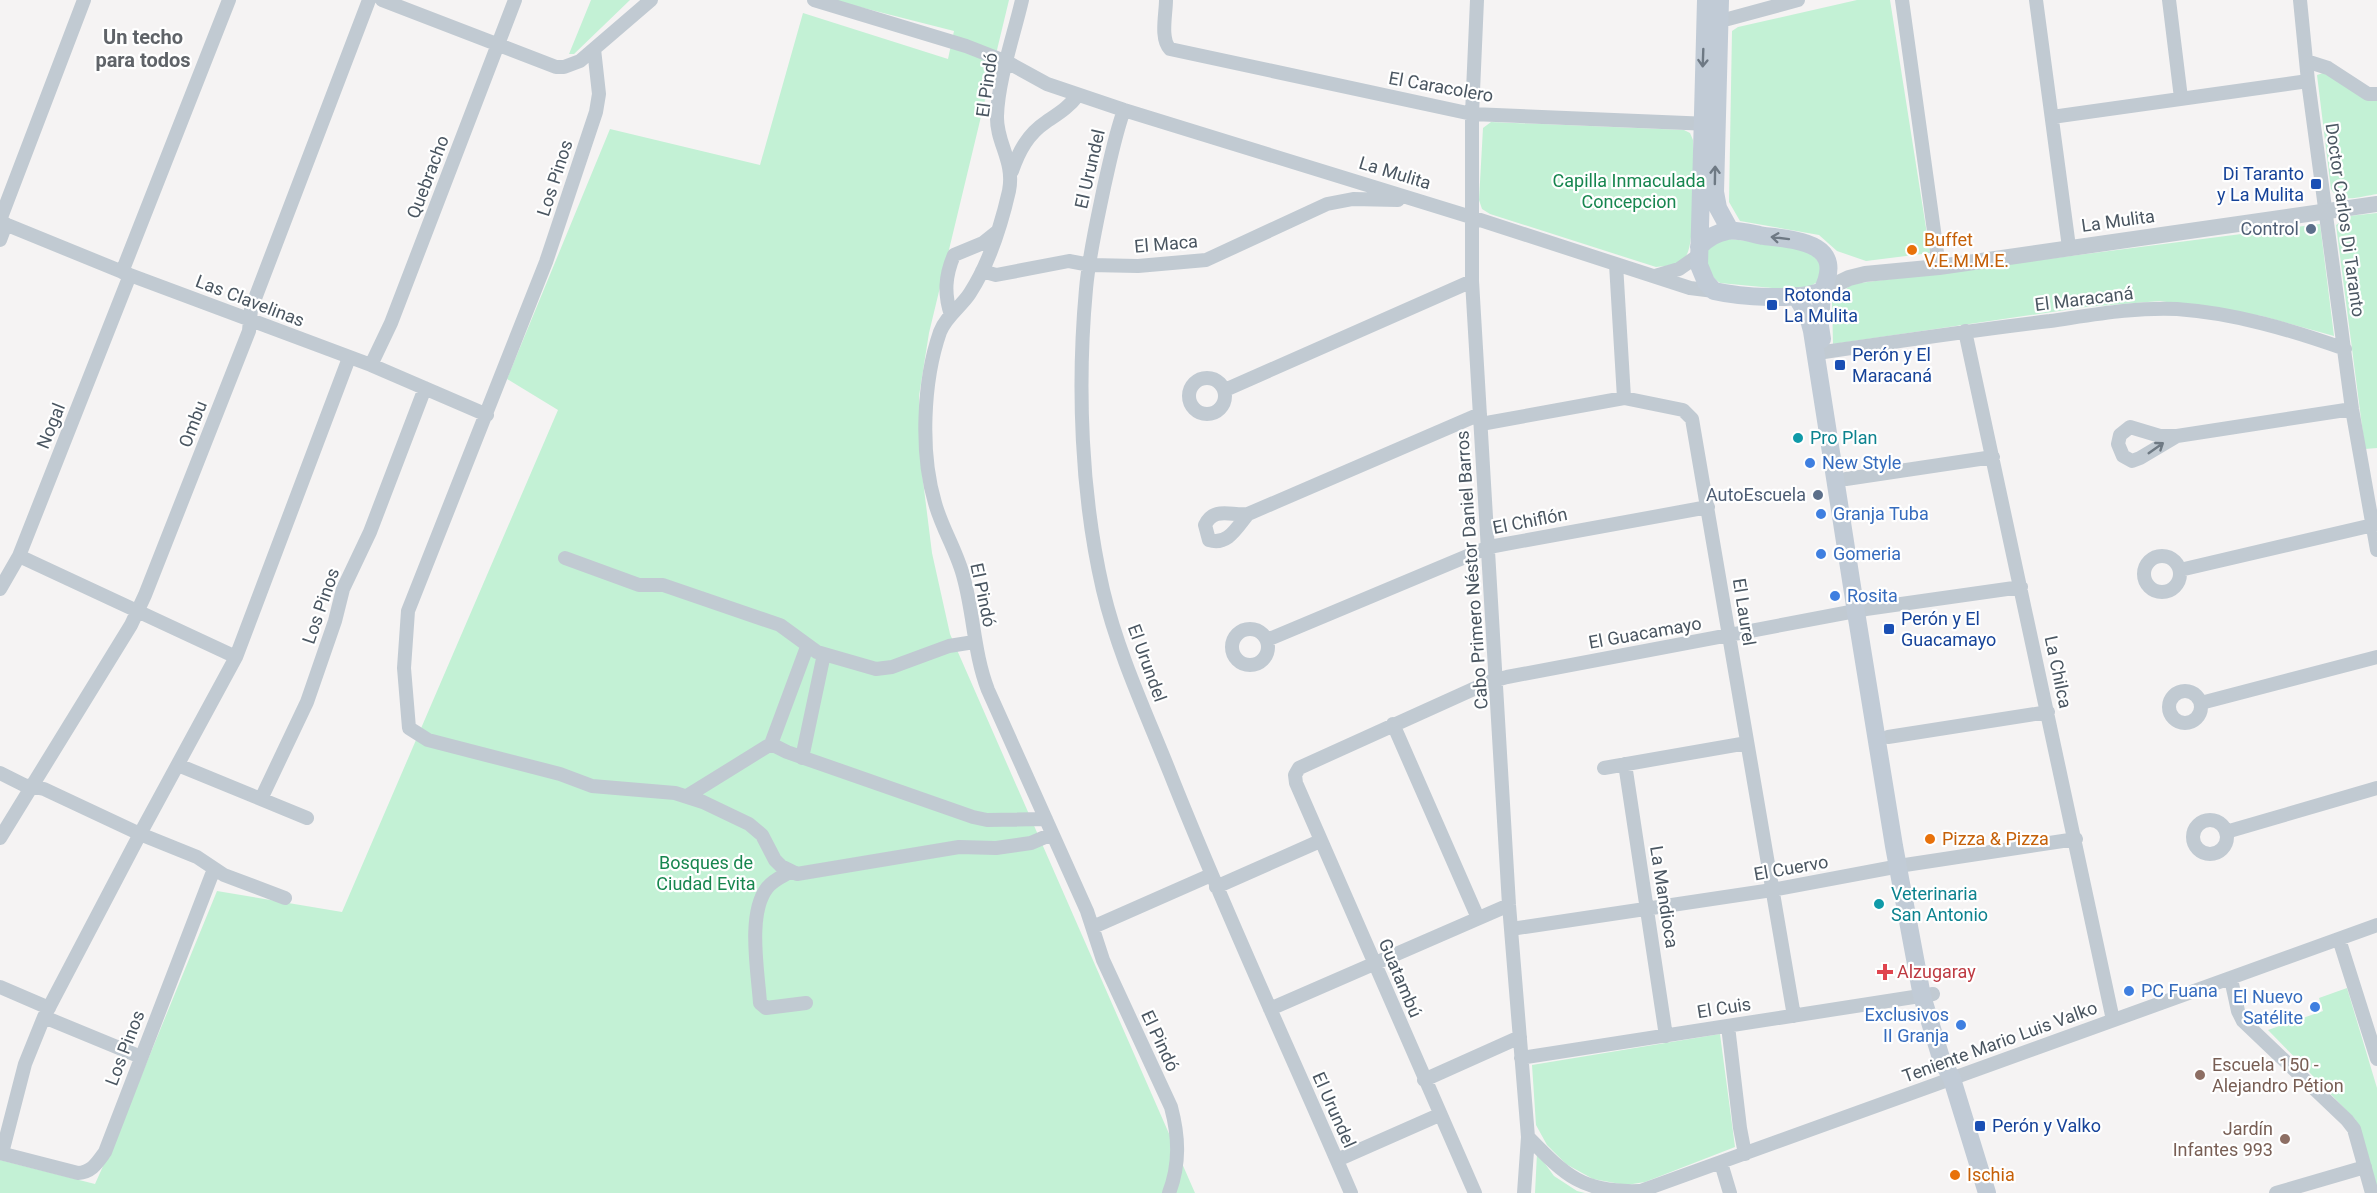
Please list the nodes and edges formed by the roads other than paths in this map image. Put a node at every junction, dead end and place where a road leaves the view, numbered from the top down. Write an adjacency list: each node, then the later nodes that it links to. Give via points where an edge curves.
1 (84, 0): 36 (street)
2 (229, 0): 47 (street, Nogal)
3 (369, 0): 55 (street, Ombu, via 251,309)
4 (382, 0): 19 (street)
5 (515, 0): 19 (street, Quebracho)
6 (651, 0): 20 (street)
7 (814, 0): 22 (street, La Mulita, via 933,34)
8 (1022, 0): 22 (street, El Pindó)
9 (1166, 0): 28 (street, El Caracolero, via 1166,46 1170,50)
10 (1477, 0): 28 (street, Cabo Primero Néstor Daniel Barros)
11 (1706, 0): 18 (main road)
12 (1720, 0): 18 (main road)
13 (1798, 0): 18 (street)
14 (1902, 0): 45 (street)
15 (2036, 0): 29 (street)
16 (2169, 0): 26 (street)
17 (2300, 0): 21 (street, Doctor Carlos Di Taranto)
18 (1712, 20): 30 (main road)
19 (498, 46): 20 (street, via 556,67 580,61); 60 (street, Quebracho)
20 (594, 49): 65 (street, Los Pinos, via 599,94 596,112 546,261)
21 (2306, 60): 23 (street, Doctor Carlos Di Taranto); 24 (street, via 2328,68 2362,91)
22 (1007, 62): 25 (street, La Mulita, via 1036,79); 31 (street, El Pindó, via 997,117)
23 (2308, 81): 26 (street); 34 (street, Doctor Carlos Di Taranto)
24 (2377, 94)
25 (1078, 95): 27 (street, La Mulita); 31 (street, via 1071,105 1030,135 1017,155)
26 (2181, 98): 29 (street)
27 (1124, 110): 32 (street, La Mulita); 44 (street, El Urundel)
28 (1472, 114): 30 (street, El Caracolero); 35 (street, Cabo Primero Néstor Daniel Barros)
29 (2052, 117): 40 (street)
30 (1708, 124): 38 (main road, one-way to 30, via 1718,208); 41 (main road)
31 (1011, 176): 37 (street, El Pindó)
32 (1416, 200): 35 (street, La Mulita); 44 (street, El Maca, via 1353,199 1327,204 1206,260 1138,266)
33 (2377, 204): 34 (street, La Mulita)
34 (2326, 211): 40 (street, La Mulita); 57 (street, Doctor Carlos Di Taranto)
35 (1471, 217): 43 (street, La Mulita); 50 (street, Cabo Primero Néstor Daniel Barros)
36 (2, 222): 39 (street); 47 (street, Las Clavelinas)
37 (999, 230): 46 (street, El Pindó); 54 (street, via 982,243 954,255 945,286)
38 (1730, 230): 41 (main road, via 1710,237); 42 (main road, one-way to 38, via 1805,241)
39 (0, 240)
40 (2069, 248): 45 (street, La Mulita)
41 (1699, 251): 49 (street, via 1679,269); 51 (main road, via 1701,274)
42 (1825, 256): 48 (street, La Mulita, via 1837,266); 52 (main road, via 1829,275)
43 (1616, 264): 49 (street, La Mulita); 63 (street)
44 (1090, 265): 46 (street, El Maca, via 1069,261 996,275); 117 (street, El Urundel, via 1082,403 1097,562 1131,675)
45 (1939, 267): 48 (street, La Mulita)
46 (982, 271): 54 (street, El Pindó, via 969,295)
47 (126, 273): 55 (street, Las Clavelinas); 75 (street, Nogal)
48 (1865, 274): 52 (street, La Mulita)
49 (1654, 276): 51 (street, La Mulita)
50 (1472, 281): 62 (street); 66 (street, Cabo Primero Néstor Daniel Barros)
51 (1714, 291): 53 (main road)
52 (1822, 291): 53 (main road); 58 (main road, via 1820,326)
53 (1796, 296): 80 (main road, via 1812,331)
54 (951, 315): 84 (street, El Pindó, via 941,329 929,381 926,460 935,505 962,570)
55 (250, 321): 59 (street, Las Clavelinas); 81 (street, Ombu)
56 (1965, 331): 57 (street, El Maracaná, via 2124,311 2177,309 2284,328); 58 (street, El Maracaná); 68 (street, La Chilca)
57 (2345, 349): 64 (street, Doctor Carlos Di Taranto)
58 (1824, 352): 69 (main road)
59 (349, 358): 60 (street, Las Clavelinas); 87 (street)
60 (371, 366): 61 (street, Las Clavelinas)
61 (424, 388): 65 (street, Las Clavelinas); 105 (street, Los Pinos, via 370,532 345,583 307,702)
62 (1225, 390)
63 (1624, 398): 66 (street); 70 (street, El Laurel, via 1688,413)
64 (2352, 409): 67 (street); 72 (street, Doctor Carlos Di Taranto)
65 (487, 415): 104 (street, Los Pinos, via 408,611 404,668 409,728 428,740 592,786)
66 (1480, 419): 71 (street); 73 (street, Cabo Primero Néstor Daniel Barros)
67 (2176, 436)
68 (1993, 457): 69 (street); 78 (street, La Chilca)
69 (1846, 479): 80 (main road)
70 (1708, 507): 73 (street, El Chiflón); 82 (street, El Laurel)
71 (1248, 514)
72 (2376, 524): 74 (street, Doctor Carlos Di Taranto); 77 (street)
73 (1489, 547): 83 (street, El Chiflón); 89 (street, Cabo Primero Néstor Daniel Barros)
74 (2377, 550)
75 (19, 556): 79 (street, Nogal); 81 (street)
76 (565, 558): 85 (street, via 639,585 663,585 780,626)
77 (2180, 570)
78 (2021, 587): 80 (street, El Guacamayo); 91 (street, La Chilca)
79 (0, 589)
80 (1861, 611): 82 (street, El Guacamayo); 93 (main road); 114 (main road)
81 (137, 613): 87 (street); 102 (street, Ombu)
82 (1730, 636): 89 (street, El Guacamayo); 94 (street, El Laurel)
83 (1267, 640)
84 (974, 642): 86 (street, via 949,646 884,669); 107 (street, El Pindó, via 988,690)
85 (807, 647): 86 (street); 95 (street)
86 (824, 654): 96 (street)
87 (236, 657): 98 (street)
88 (2377, 657): 90 (street)
89 (1497, 679): 92 (street, El Guacamayo); 120 (street, Cabo Primero Néstor Daniel Barros)
90 (2201, 703)
91 (2048, 712): 93 (street); 112 (street, La Chilca)
92 (1393, 724): 101 (street, El Guacamayo, via 1306,763); 122 (street)
93 (1888, 737): 114 (main road)
94 (1747, 743): 97 (street); 118 (street, El Laurel)
95 (771, 744): 96 (street); 104 (street)
96 (802, 758): 107 (street, via 973,817)
97 (1625, 764): 99 (street); 121 (street, La Mandioca)
98 (178, 765): 105 (street); 109 (street)
99 (1604, 768)
100 (0, 773): 102 (street)
101 (1295, 775): 113 (street, Guatambú)
102 (33, 787): 109 (street); 111 (street, Ombu)
103 (2377, 788): 108 (street)
104 (687, 796): 116 (street, via 749,824 762,835 775,860)
105 (261, 799): 106 (street)
106 (307, 818)
107 (1046, 819): 110 (street, El Pindó)
108 (2226, 832)
109 (140, 834): 115 (street, via 197,857); 133 (street)
110 (1052, 834): 116 (street, via 1031,843 996,848 966,846 811,873); 124 (street, El Pindó)
111 (0, 838)
112 (2076, 838): 114 (street, El Cuervo); 135 (street, La Chilca)
113 (1320, 841): 117 (street); 127 (street, Guatambú)
114 (1904, 866): 118 (street, El Cuervo); 130 (main road)
115 (214, 869): 119 (street); 139 (street, Los Pinos)
116 (790, 872): 131 (street, via 766,889 758,911 755,927 759,1003 766,1008)
117 (1214, 881): 124 (street); 132 (street, El Urundel)
118 (1772, 890): 121 (street, El Cuervo); 134 (street, El Laurel)
119 (285, 898)
120 (1509, 905): 122 (street); 125 (street, Cabo Primero Néstor Daniel Barros)
121 (1648, 909): 125 (street, El Cuervo); 137 (street, La Mandioca)
122 (1478, 918): 127 (street)
123 (2377, 925): 126 (street, Teniente Mario Luis Valko)
124 (1092, 927): 151 (street, El Pindó, via 1103,960 1171,1107 1179,1146)
125 (1511, 929): 138 (street, Cabo Primero Néstor Daniel Barros)
126 (2339, 939): 128 (street, Teniente Mario Luis Valko); 141 (street)
127 (1374, 964): 132 (street); 143 (street, Guatambú)
128 (2231, 979): 135 (street, Teniente Mario Luis Valko); 150 (street, via 2243,1021 2348,1120)
129 (0, 987): 133 (street)
130 (1928, 995): 134 (street, El Cuis); 142 (main road, via 1941,1058)
131 (806, 1003)
132 (1270, 1010): 148 (street, El Urundel)
133 (47, 1013): 139 (street); 146 (street, via 25,1064)
134 (1794, 1016): 136 (street, El Cuis)
135 (2113, 1020): 142 (street, Teniente Mario Luis Valko)
136 (1728, 1026): 137 (street, El Cuis); 147 (street)
137 (1666, 1036): 140 (street, El Cuis)
138 (1520, 1037): 140 (street, Cabo Primero Néstor Daniel Barros); 143 (street)
139 (141, 1057): 146 (street, Los Pinos, via 105,1152 91,1170 78,1173)
140 (1521, 1058): 145 (street, Cabo Primero Néstor Daniel Barros)
141 (2377, 1059)
142 (1952, 1079): 147 (street, Teniente Mario Luis Valko); 157 (main road)
143 (1424, 1080): 144 (street, Guatambú)
144 (1439, 1115): 148 (street); 154 (street, Guatambú)
145 (1528, 1137): 152 (street, via 1565,1173 1588,1186 1611,1192); 155 (street, Cabo Primero Néstor Daniel Barros)
146 (1, 1153)
147 (1746, 1154): 149 (street, Teniente Mario Luis Valko)
148 (1337, 1160): 153 (street, El Urundel)
149 (1721, 1163): 152 (street, Teniente Mario Luis Valko); 156 (street)
150 (2365, 1167): 158 (street); 159 (street)
151 (1171, 1189)
152 (1637, 1192)
153 (1351, 1193)
154 (1475, 1193)
155 (1524, 1193)
156 (1730, 1193)
157 (1987, 1193)
158 (2276, 1193)
159 (2372, 1193)

